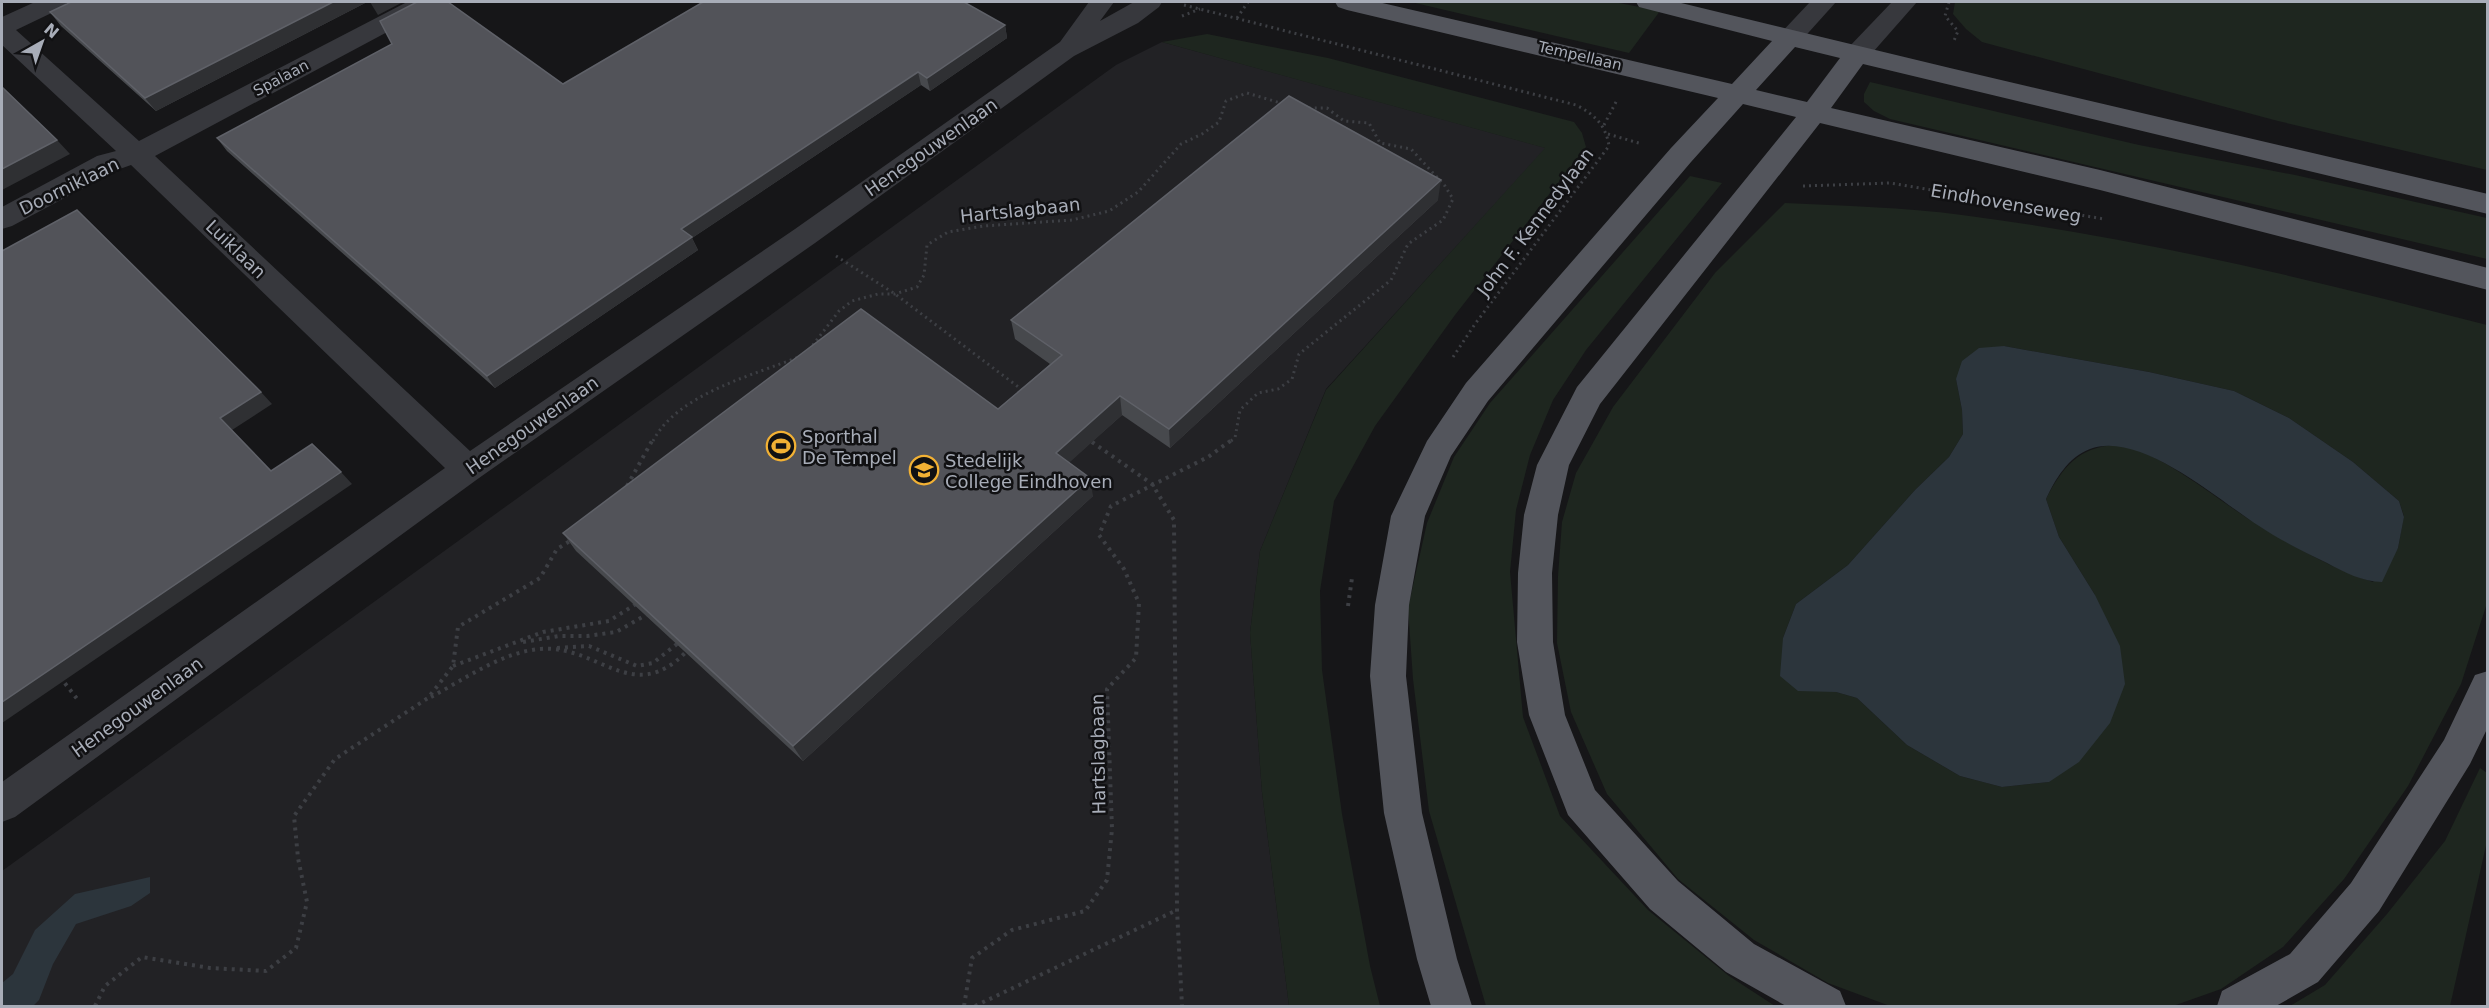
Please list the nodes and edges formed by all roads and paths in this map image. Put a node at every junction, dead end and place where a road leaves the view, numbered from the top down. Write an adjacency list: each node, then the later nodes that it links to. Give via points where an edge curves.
1 (55, 2): 13 (street)
2 (425, 2): 24 (street, Spalaan)
3 (1102, 2): 17 (street, Henegouwenlaan)
4 (1150, 2): 17 (street, Henegouwenlaan)
5 (1248, 2): 12 (path)
6 (1347, 2): 19 (main road, Tempellaan)
7 (1648, 2): 15 (main road)
8 (1824, 2): 15 (street)
9 (1905, 2): 18 (street)
10 (1949, 2): 16 (path, via 1945,16 1958,31)
11 (1200, 8): 12 (path)
12 (1237, 18): 23 (path, via 1576,105 1590,112)
13 (2, 26)
14 (2, 31): 24 (street, Luiklaan)
15 (1791, 36): 18 (main road); 19 (main road)
16 (1951, 46)
17 (1065, 50): 30 (street, Henegouwenlaan)
18 (1857, 54): 22 (main road); 27 (main road)
19 (1736, 94): 22 (main road); 25 (main road)
20 (1289, 106): 32 (path, Hartslagbaan, via 1247,93 1226,101 1219,122 1181,144 1138,192 1109,211 1072,220 948,232 927,245 924,275 917,287)
21 (1298, 108): 37 (path, Hartslagbaan, via 1327,108 1344,121 1369,123 1380,143 1411,149 1453,199 1443,220 1408,244 1391,280 1299,354 1292,379 1278,389 1258,393 1240,410 1235,438 1208,457)
22 (1814, 112): 26 (main road); 31 (main road)
23 (1608, 134): 25 (path); 33 (path, John F. Kennedylaan, via 1609,146)
24 (136, 154): 28 (street, Doorniklaan, via 107,163); 36 (street, Luiklaan)
25 (1681, 155): 57 (main road, via 1477,392 1438,450 1408,516 1392,605 1389,676 1403,813)
26 (1764, 175): 29 (path, Eindhovenseweg, via 1803,186 1890,183); 58 (main road, via 1588,396 1553,465 1535,573 1535,642 1547,715 1581,802 1664,895 1740,958)
27 (2487, 204)
28 (2, 219)
29 (2108, 220)
30 (805, 237): 32 (path); 36 (street, Henegouwenlaan)
31 (2487, 279)
32 (895, 294): 34 (path); 38 (path, Hartslagbaan, via 852,301 839,311 806,353 735,379 680,411 660,429 635,477)
33 (1475, 324)
34 (1034, 399)
35 (1092, 442): 37 (path)
36 (468, 469): 50 (street, Henegouwenlaan)
37 (1152, 484): 52 (path, via 1174,520); 54 (path, Hartslagbaan, via 1111,506 1100,535 1124,569 1139,603 1136,658 1107,689 1112,829 1107,880 1085,911 1012,930 972,958)
38 (620, 494)
39 (574, 538): 46 (path, via 557,549 540,578 458,627)
40 (636, 604): 42 (path, via 609,621 543,632)
41 (646, 615): 42 (path, via 616,632)
42 (513, 644): 46 (path)
43 (677, 644): 44 (path, via 653,663 637,666 589,646)
44 (554, 648): 45 (path, via 632,674 648,675 664,671); 49 (path, via 514,654)
45 (686, 652)
46 (453, 666): 49 (path)
47 (52, 668): 50 (path)
48 (2487, 687): 59 (main road, via 2457,752 2365,897 2304,968)
49 (428, 698): 53 (path, via 335,759 294,816 307,902 296,948 266,971 210,968 142,957 105,986)
50 (103, 732): 51 (street, Henegouwenlaan)
51 (2, 804)
52 (1177, 909): 55 (path); 56 (path)
53 (95, 1006)
54 (964, 1006)
55 (975, 1006)
56 (1182, 1006)
57 (1451, 1006)
58 (1825, 1006)
59 (2237, 1006)

